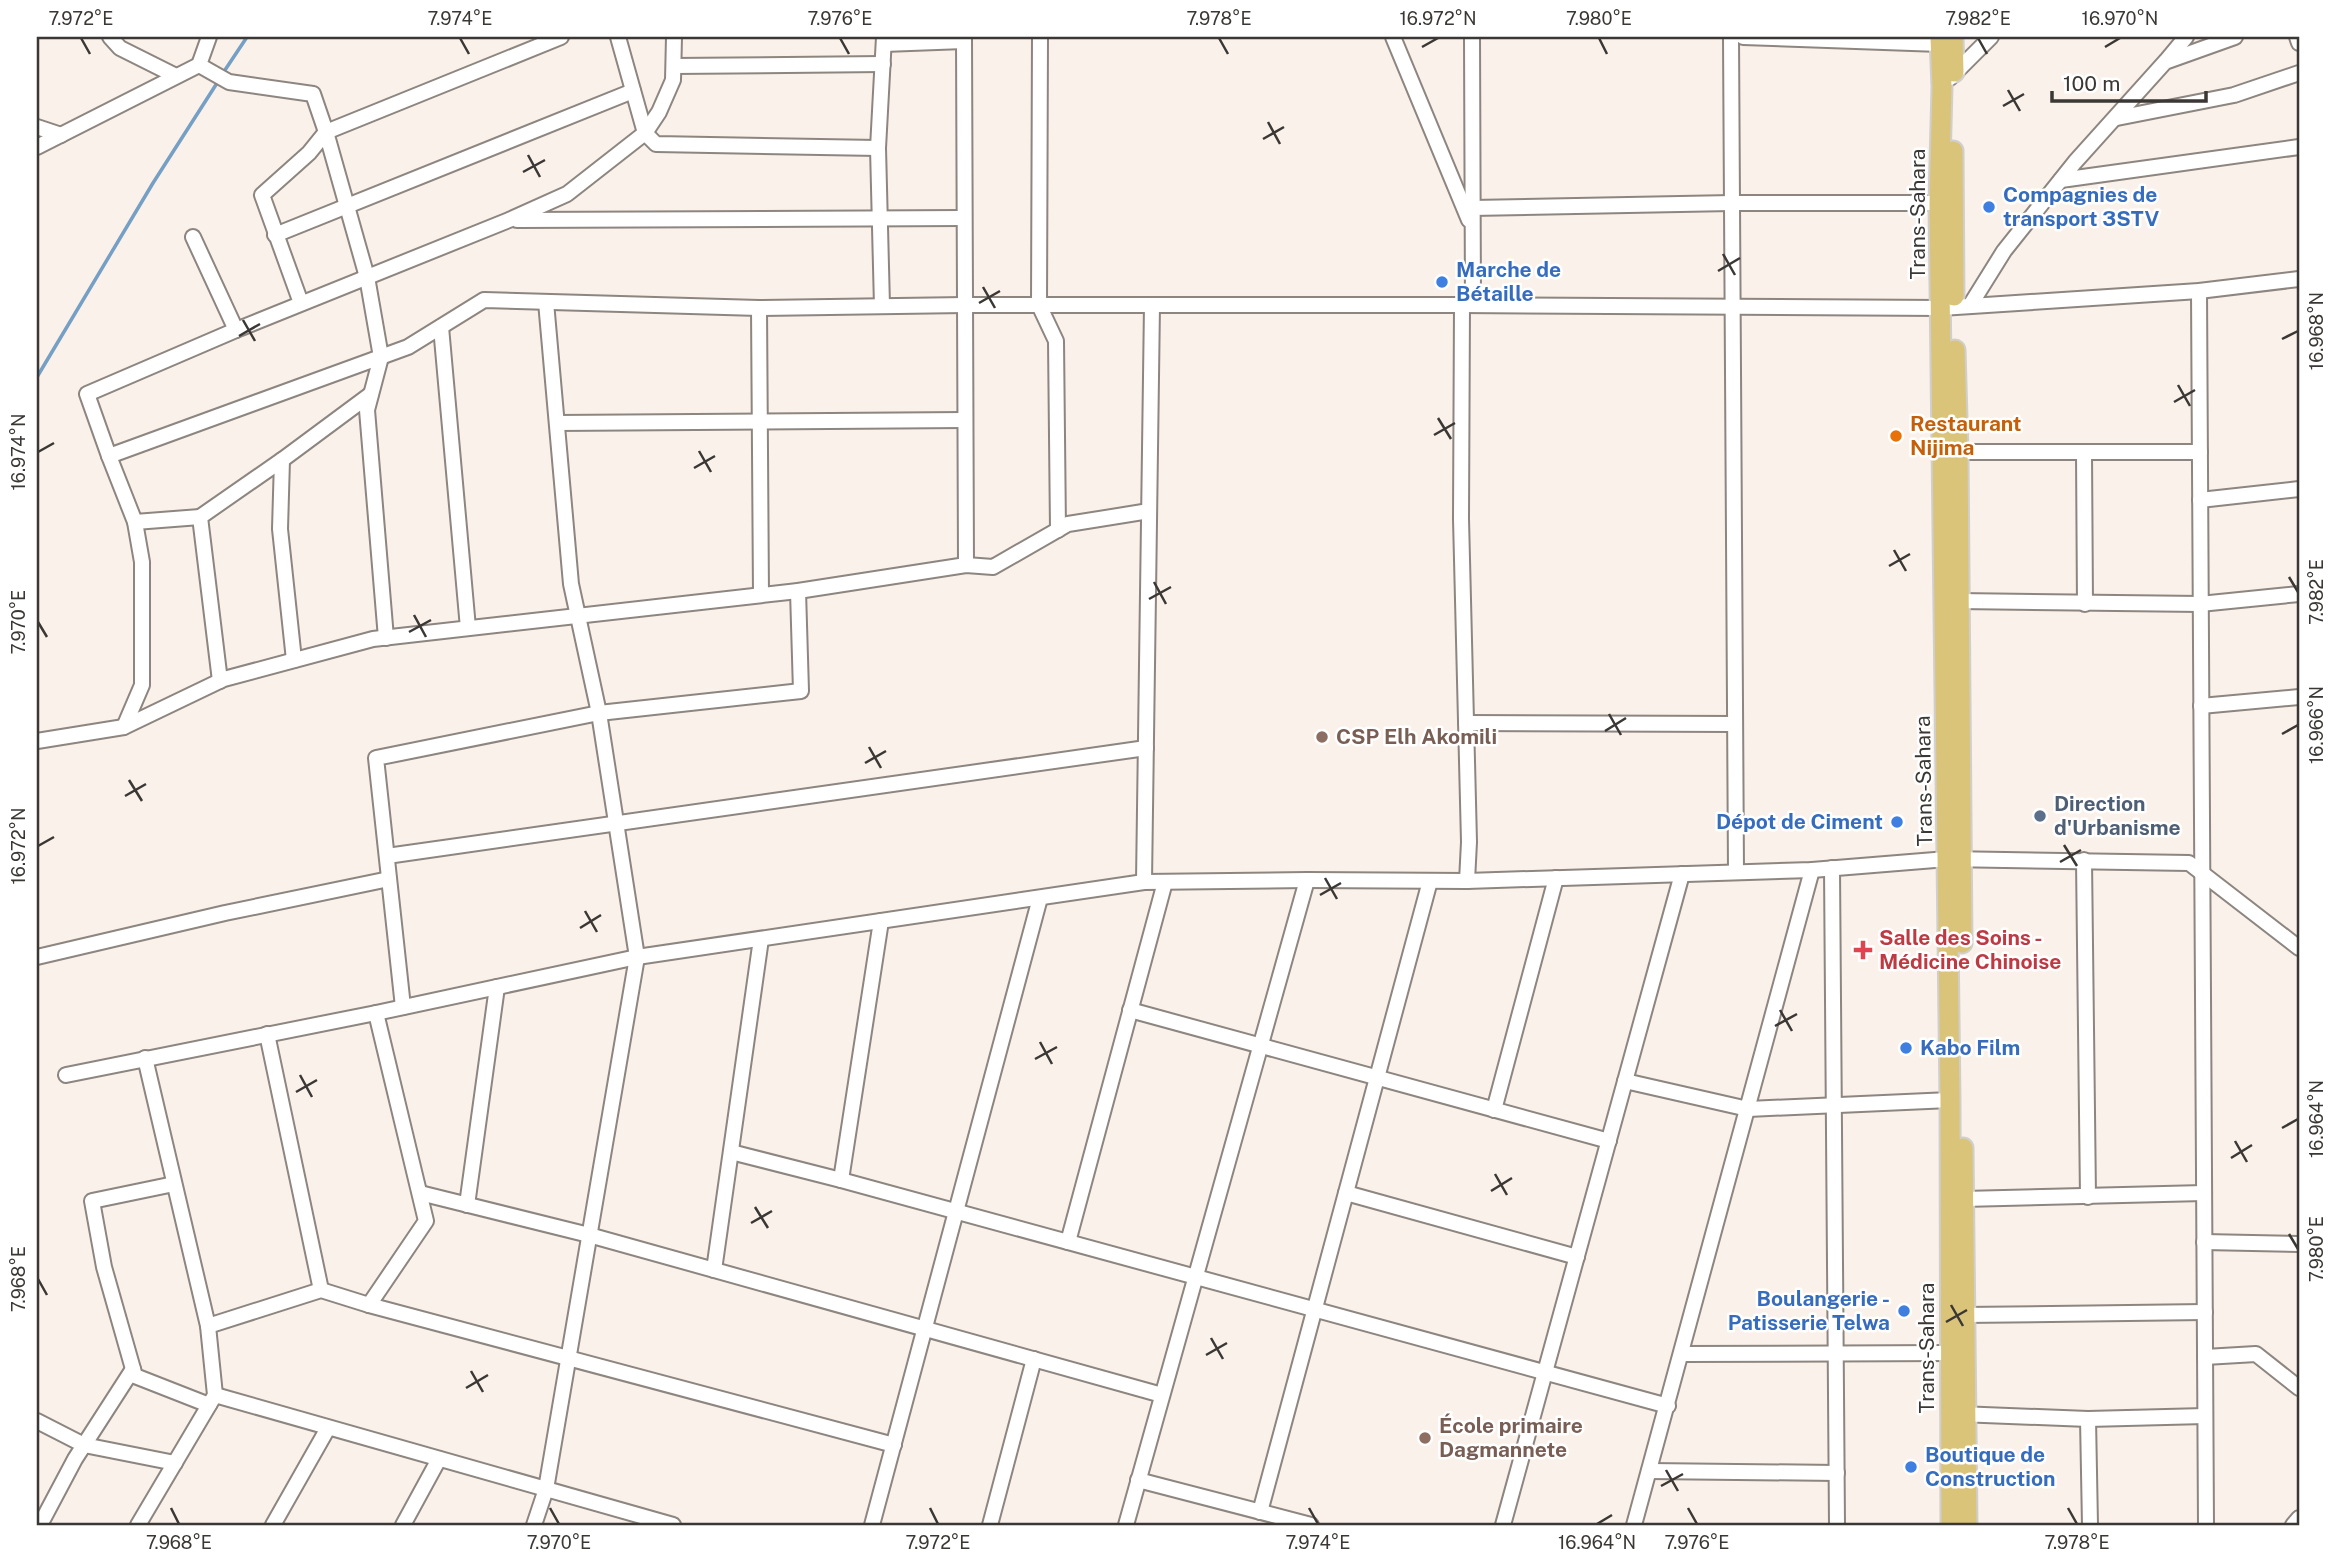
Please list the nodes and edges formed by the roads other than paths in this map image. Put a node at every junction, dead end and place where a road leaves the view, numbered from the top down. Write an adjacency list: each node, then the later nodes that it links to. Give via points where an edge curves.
1 (110, 37): 24 (street, via 120,48)
2 (209, 37): 21 (street)
3 (561, 37): 29 (street)
4 (618, 37): 26 (street)
5 (674, 37): 22 (street)
6 (1040, 37): 52 (street)
7 (1394, 37): 43 (street)
8 (1472, 37): 39 (street)
9 (1731, 37): 37 (street)
10 (1742, 37): 16 (street)
11 (1991, 37): 25 (street)
12 (2186, 37): 19 (street)
13 (2235, 37): 19 (street)
14 (2297, 37): 18 (street)
15 (964, 39): 17 (street); 41 (street)
16 (1944, 39): 25 (main road, Trans-Sahara)
17 (884, 40): 20 (street)
18 (2299, 43)
19 (2165, 62): 27 (street)
20 (883, 64): 22 (street); 34 (street)
21 (199, 65): 24 (street); 29 (street, via 229,82 313,94)
22 (674, 65): 30 (street, via 673,80)
23 (2299, 73): 27 (street, via 2234,94)
24 (176, 76): 31 (street)
25 (1948, 81): 36 (main road, Trans-Sahara)
26 (633, 91): 30 (street); 38 (street)
27 (2117, 118): 35 (street)
28 (37, 127): 31 (street)
29 (326, 132): 38 (street); 44 (street, via 262,195)
30 (645, 133): 34 (street, via 656,144); 42 (street, via 566,194)
31 (61, 135): 32 (street)
32 (37, 147)
33 (2299, 147): 35 (street)
34 (878, 149): 40 (street)
35 (2061, 180): 57 (street)
36 (1946, 202): 37 (street); 57 (main road, Trans-Sahara)
37 (1732, 203): 39 (street); 56 (street)
38 (347, 206): 44 (street); 46 (street)
39 (1472, 208): 43 (street)
40 (879, 218): 41 (street); 42 (street); 55 (street)
41 (963, 218): 51 (street)
42 (509, 220): 46 (street)
43 (1473, 230): 54 (street)
44 (275, 235): 50 (street)
45 (193, 237): 60 (street)
46 (367, 277): 50 (street); 61 (street)
47 (2299, 279): 48 (street)
48 (2199, 291): 57 (street); 68 (street)
49 (546, 302): 58 (street); 59 (street, via 484,300); 66 (street)
50 (301, 303): 60 (street)
51 (965, 305): 52 (street); 55 (street); 64 (street)
52 (1039, 305): 53 (street); 77 (street, via 1056,341)
53 (1152, 305): 54 (street); 74 (street)
54 (1467, 305): 56 (street); 93 (street, via 1461,519)
55 (882, 306): 58 (street)
56 (1733, 306): 57 (street); 94 (street)
57 (1956, 306): 63 (main road, Trans-Sahara)
58 (759, 308): 65 (street)
59 (440, 327): 61 (street); 86 (street)
60 (236, 330): 70 (street, via 88,394)
61 (381, 357): 62 (street); 70 (street)
62 (371, 394): 71 (street); 87 (street, via 367,410)
63 (1949, 399): 67 (main road, Trans-Sahara); 100 (main road, Trans-Sahara)
64 (965, 420): 65 (street); 78 (street)
65 (759, 421): 66 (street); 81 (street)
66 (557, 423): 85 (street, via 571,584)
67 (1958, 452): 69 (street); 82 (main road, Trans-Sahara)
68 (2200, 452): 69 (street); 73 (street)
69 (2084, 453): 83 (street)
70 (109, 456): 76 (street)
71 (282, 460): 75 (street); 88 (street, via 280,529)
72 (2299, 489): 73 (street)
73 (2200, 500): 84 (street)
74 (1149, 511): 77 (street, via 1068,524); 97 (street)
75 (200, 517): 76 (street); 89 (street)
76 (135, 523): 95 (street, via 142,562 142,685)
77 (1058, 530): 78 (street, via 993,567)
78 (966, 565): 79 (street)
79 (798, 591): 81 (street); 92 (street, via 801,691)
80 (2299, 594): 84 (street)
81 (761, 595): 85 (street)
82 (1958, 601): 83 (street); 100 (main road, Trans-Sahara)
83 (2085, 604): 84 (street)
84 (2200, 604): 91 (street)
85 (578, 614): 86 (street); 92 (street)
86 (468, 628): 87 (street)
87 (386, 638): 88 (street)
88 (294, 660): 89 (street)
89 (220, 681): 95 (street)
90 (2299, 697): 91 (street)
91 (2201, 706): 105 (street)
92 (599, 713): 98 (street); 99 (street, via 376,758)
93 (1466, 723): 94 (street); 111 (street)
94 (1735, 724): 104 (street)
95 (124, 727): 96 (street)
96 (37, 741)
97 (1146, 748): 98 (street); 112 (street)
98 (616, 823): 99 (street); 119 (street)
99 (387, 856): 108 (street)
100 (1955, 859): 101 (street); 102 (street); 130 (main road, Trans-Sahara); 142 (main road, Trans-Sahara)
101 (2084, 860): 105 (street, via 2189,863); 141 (street)
102 (1832, 868): 103 (street); 131 (street)
103 (1812, 870): 104 (street); 132 (street)
104 (1736, 872): 106 (street)
105 (2202, 873): 117 (street); 139 (street)
106 (1682, 874): 107 (street); 129 (street)
107 (1556, 878): 111 (street); 133 (street)
108 (389, 879): 118 (street); 121 (street)
109 (1307, 880): 110 (street); 113 (street); 125 (street)
110 (1430, 881): 111 (street); 128 (street)
111 (1467, 881)
112 (1144, 882): 113 (street); 114 (street)
113 (1164, 882): 122 (street)
114 (1040, 898): 115 (street); 144 (street)
115 (881, 921): 116 (street); 136 (street)
116 (761, 939): 119 (street); 135 (street)
117 (2299, 948)
118 (37, 957)
119 (637, 957): 120 (street); 145 (street)
120 (497, 987): 121 (street); 143 (street)
121 (402, 1007): 123 (street)
122 (1130, 1010): 125 (street); 146 (street)
123 (376, 1013): 124 (street); 140 (street)
124 (267, 1034): 126 (street); 152 (street)
125 (1260, 1045): 128 (street); 151 (street)
126 (145, 1059): 127 (street); 137 (street)
127 (66, 1075)
128 (1377, 1077): 133 (street); 138 (street)
129 (1625, 1081): 132 (street); 134 (street)
130 (1950, 1100): 131 (street); 160 (main road, Trans-Sahara)
131 (1834, 1105): 132 (street); 159 (street)
132 (1748, 1109): 161 (street)
133 (1494, 1110): 134 (street)
134 (1609, 1141): 149 (street)
135 (731, 1152): 136 (street); 150 (street)
136 (841, 1180): 144 (street)
137 (174, 1184): 157 (street); 165 (street, via 93,1201 104,1267)
138 (1346, 1193): 149 (street); 154 (street)
139 (2204, 1193): 141 (street); 147 (street)
140 (420, 1194): 143 (street); 153 (street, via 426,1221)
141 (2088, 1197): 142 (street)
142 (1963, 1199): 156 (main road, Trans-Sahara)
143 (467, 1205): 145 (street)
144 (956, 1211): 146 (street); 158 (street)
145 (589, 1235): 150 (street); 163 (street)
146 (1068, 1242): 151 (street)
147 (2204, 1242): 148 (street); 155 (street)
148 (2299, 1244)
149 (1577, 1257): 166 (street)
150 (714, 1270): 158 (street)
151 (1195, 1277): 154 (street); 168 (street)
152 (321, 1290): 153 (street); 157 (street)
153 (369, 1305): 163 (street)
154 (1315, 1309): 166 (street); 184 (street)
155 (2205, 1312): 156 (street); 162 (street)
156 (1964, 1315): 171 (main road, Trans-Sahara)
157 (208, 1326): 169 (street)
158 (925, 1329): 164 (street); 177 (street)
159 (1836, 1352): 160 (street); 161 (street); 181 (street)
160 (1950, 1353): 171 (main road, Trans-Sahara)
161 (1682, 1354): 170 (street)
162 (2205, 1357): 167 (street, via 2256,1354); 172 (street)
163 (568, 1358): 177 (street); 183 (street)
164 (1034, 1359): 168 (street); 193 (street)
165 (133, 1369): 169 (street, via 135,1376); 176 (street)
166 (1545, 1372): 170 (street); 196 (street)
167 (2299, 1388)
168 (1162, 1395): 182 (street)
169 (212, 1400): 175 (street); 179 (street)
170 (1668, 1406): 180 (street)
171 (1958, 1414): 173 (street); 199 (main road, Trans-Sahara); 200 (main road, Trans-Sahara)
172 (2205, 1416): 173 (street); 202 (street)
173 (2088, 1419): 201 (street)
174 (37, 1421): 176 (street)
175 (328, 1428): 178 (street); 188 (street)
176 (84, 1445): 179 (street); 186 (street)
177 (894, 1445): 192 (street)
178 (439, 1459): 183 (street); 189 (street)
179 (175, 1463): 187 (street)
180 (1649, 1471): 181 (street); 197 (street)
181 (1837, 1473): 198 (street)
182 (1138, 1480): 184 (street); 194 (street)
183 (546, 1489): 190 (street); 191 (street)
184 (1260, 1512): 195 (street)
185 (2299, 1518): 203 (street)
186 (40, 1525)
187 (138, 1525)
188 (273, 1525)
189 (403, 1525)
190 (534, 1525)
191 (673, 1525)
192 (872, 1525)
193 (990, 1525)
194 (1125, 1525)
195 (1311, 1525)
196 (1503, 1525)
197 (1634, 1525)
198 (1837, 1525)
199 (1951, 1525)
200 (1967, 1525)
201 (2091, 1525)
202 (2206, 1525)
203 (2293, 1525)

